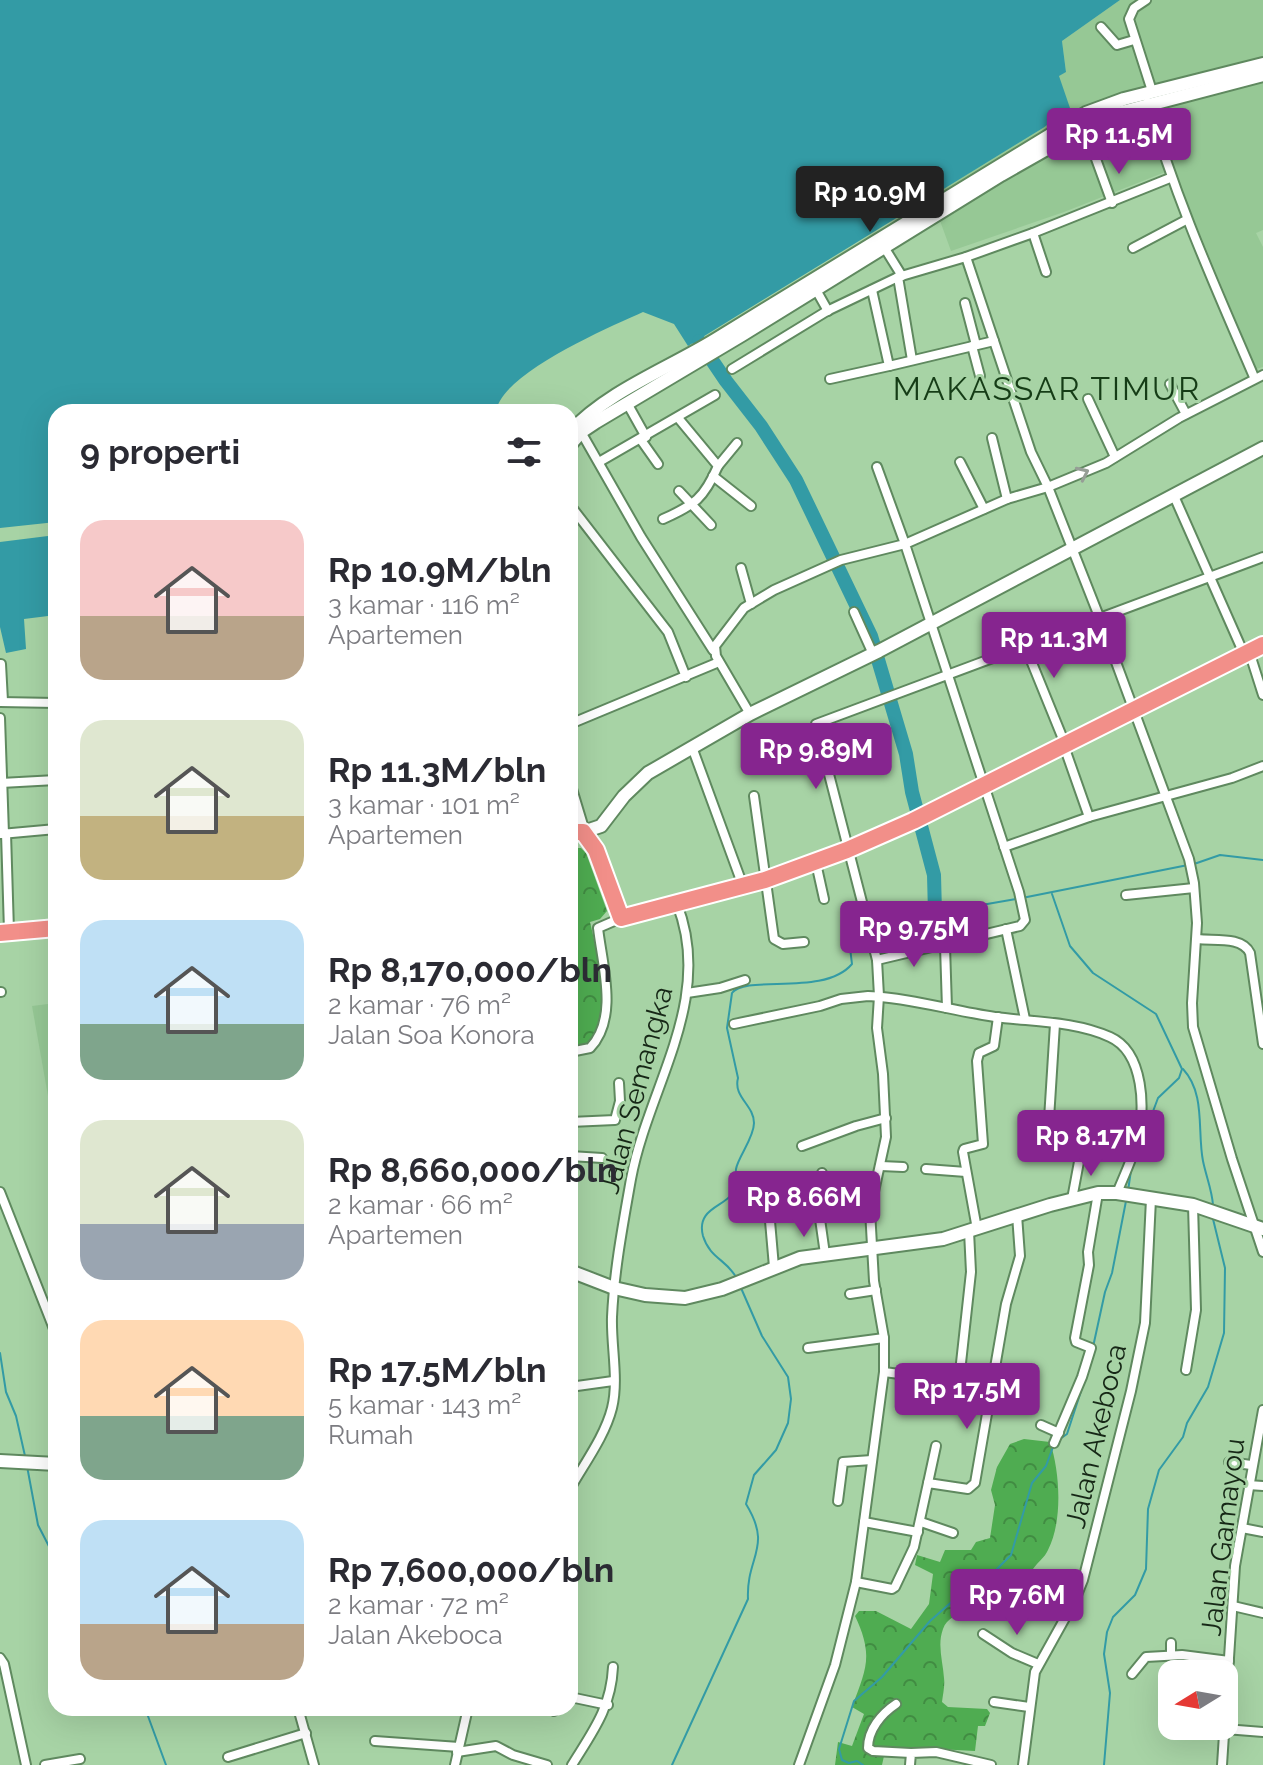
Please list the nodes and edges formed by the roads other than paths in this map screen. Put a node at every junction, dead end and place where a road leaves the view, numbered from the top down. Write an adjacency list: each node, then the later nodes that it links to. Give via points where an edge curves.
1 (1146, 0): 3 (street, via 1130,15)
2 (1101, 27): 3 (street, via 1117,45)
3 (1134, 40): 6 (street)
4 (1263, 64): 6 (street)
5 (1263, 75): 6 (street)
6 (1148, 96): 7 (street, via 1088,118); 9 (street)
7 (1037, 149): 14 (street); 23 (street)
8 (1096, 159): 10 (street)
9 (1170, 178): 10 (street); 11 (street)
10 (1112, 203): 12 (street)
11 (1185, 216): 13 (street); 30 (street)
12 (1033, 233): 15 (street); 16 (street)
13 (1133, 248)
14 (885, 249): 17 (street); 18 (street)
15 (966, 257): 17 (street); 22 (street)
16 (1046, 272)
17 (899, 275): 19 (street); 26 (street)
18 (815, 288): 21 (street); 23 (street)
19 (872, 290): 21 (street); 27 (street)
20 (965, 303): 24 (street)
21 (828, 311): 28 (street)
22 (994, 341): 24 (street); 52 (street)
23 (717, 344): 25 (street)
24 (974, 346): 26 (street); 29 (street)
25 (695, 357): 35 (street); 37 (street)
26 (912, 360): 27 (street)
27 (889, 366): 31 (street)
28 (732, 369)
29 (980, 376)
30 (1258, 376): 36 (street)
31 (830, 379)
32 (1170, 384): 36 (street)
33 (715, 395): 38 (street)
34 (1088, 399): 45 (street)
35 (627, 403): 37 (street); 41 (street)
36 (1186, 414): 45 (street)
37 (593, 417): 39 (street)
38 (679, 419): 41 (street); 49 (street)
39 (578, 430)
40 (578, 435): 46 (street)
41 (643, 438): 46 (street); 48 (street)
42 (992, 438): 55 (street)
43 (737, 443): 49 (street)
44 (1263, 448): 54 (street)
45 (1115, 457): 52 (street, one-way to 45)
46 (599, 462): 73 (street)
47 (960, 462): 58 (street)
48 (658, 464)
49 (718, 466): 51 (street)
50 (877, 467): 62 (street)
51 (713, 476): 56 (street); 57 (street)
52 (1048, 487): 55 (street); 63 (street)
53 (679, 491): 57 (street)
54 (1174, 496): 63 (street); 66 (street)
55 (1007, 499): 58 (street)
56 (751, 506)
57 (691, 507): 60 (street); 61 (street)
58 (984, 509): 62 (street)
59 (578, 515): 79 (street, via 668,632)
60 (663, 519)
61 (711, 525)
62 (905, 544): 67 (street, via 841,560); 70 (street)
63 (1073, 550): 69 (street); 70 (street)
64 (1263, 557): 66 (street)
65 (741, 568): 67 (street)
66 (1211, 576): 69 (street); 74 (street)
67 (751, 604): 73 (street)
68 (854, 612): 75 (street)
69 (1100, 619): 72 (street); 83 (street)
70 (932, 622): 75 (street); 78 (street)
71 (1017, 626): 72 (street)
72 (1025, 646): 78 (street); 87 (street)
73 (713, 650): 76 (street)
74 (1252, 650): 80 (street); 83 (highway)
75 (876, 653): 84 (street)
76 (719, 662): 79 (street); 84 (street)
77 (1, 664): 81 (street)
78 (948, 675): 92 (street); 103 (street, via 816,724)
79 (686, 677): 86 (street)
80 (1263, 695)
81 (2, 702): 82 (street)
82 (48, 703)
83 (1133, 710): 87 (highway); 93 (street)
84 (750, 714): 88 (street)
85 (0, 718): 91 (street)
86 (578, 721)
87 (1064, 745): 92 (highway); 95 (street)
88 (692, 747): 96 (street, via 634,785); 106 (street)
89 (1263, 766): 93 (street)
90 (48, 780): 91 (street)
91 (2, 783): 100 (street)
92 (985, 785): 101 (street); 103 (highway)
93 (1165, 795): 95 (street); 107 (street)
94 (754, 796): 105 (street)
95 (1089, 817): 101 (street)
96 (601, 826): 98 (street); 102 (street)
97 (48, 830): 100 (street)
98 (578, 832)
99 (578, 833): 102 (highway)
100 (3, 834): 114 (street)
101 (1004, 847): 113 (street, via 1025,920)
102 (596, 850): 111 (highway)
103 (847, 850): 104 (highway); 118 (street)
104 (816, 863): 105 (highway); 109 (street)
105 (765, 880): 106 (highway); 116 (street, via 774,939 783,944)
106 (743, 887): 110 (highway)
107 (1194, 888): 108 (street); 115 (street)
108 (1126, 895)
109 (824, 899)
110 (677, 904): 111 (highway); 120 (street, Jalan Semangka, via 687,950)
111 (621, 918): 128 (street, via 598,928 606,993 600,1035 590,1048)
112 (48, 929): 114 (highway)
113 (1006, 929): 117 (street); 124 (street)
114 (4, 932)
115 (1198, 939): 127 (street, via 1247,947); 150 (street, via 1193,1027)
116 (804, 942)
117 (945, 946): 118 (street); 122 (street)
118 (877, 960): 121 (street)
119 (745, 980): 120 (street)
120 (687, 993): 157 (street, Jalan Semangka, via 672,1054 640,1139)
121 (879, 996): 122 (street); 125 (street, via 841,999); 130 (street)
122 (947, 1008): 123 (street)
123 (998, 1017): 124 (street); 140 (street, via 994,1046 979,1053 977,1061 984,1142 963,1150)
124 (1025, 1019): 126 (street)
125 (734, 1024)
126 (1055, 1024): 131 (street); 144 (street, via 1112,1038 1136,1063 1140,1132)
127 (1263, 1044)
128 (578, 1050)
129 (619, 1083): 132 (street, via 615,1120)
130 (886, 1118): 133 (street); 137 (street)
131 (1049, 1119)
132 (578, 1122)
133 (802, 1146)
134 (1081, 1151): 145 (street)
135 (578, 1156): 136 (street)
136 (602, 1158)
137 (881, 1166): 138 (street); 152 (street, via 870,1210)
138 (903, 1167)
139 (926, 1169): 140 (street)
140 (966, 1172): 151 (street)
141 (822, 1173): 154 (street)
142 (0, 1192): 160 (street)
143 (1098, 1193): 144 (street); 145 (street); 169 (street, via 1075,1338 1091,1348)
144 (1124, 1194): 146 (street)
145 (1072, 1199): 148 (street)
146 (1151, 1199): 147 (street); 197 (street, Jalan Akeboca, via 1146,1314 1131,1391 1083,1580)
147 (1198, 1206): 150 (street); 163 (street, via 1196,1310)
148 (1017, 1215): 151 (street); 178 (street, via 1020,1256 1006,1304 975,1483 968,1489)
149 (770, 1221): 155 (street)
150 (1259, 1227): 153 (street)
151 (973, 1230): 152 (street); 164 (street, via 960,1372 937,1377)
152 (872, 1248): 154 (street); 158 (street)
153 (1263, 1252)
154 (825, 1254): 155 (street)
155 (774, 1267): 157 (street, via 685,1298)
156 (578, 1274): 157 (street)
157 (614, 1288): 165 (street, Jalan Semangka)
158 (876, 1290): 159 (street); 161 (street)
159 (850, 1294)
160 (48, 1314)
161 (884, 1338): 162 (street); 164 (street)
162 (808, 1348)
163 (1186, 1370)
164 (884, 1372): 172 (street)
165 (613, 1381): 166 (street); 177 (street, Jalan Semangka, via 612,1408)
166 (578, 1386)
167 (1263, 1410): 176 (street, Jalan Gamayou)
168 (1041, 1425): 169 (street)
169 (1059, 1433): 170 (street)
170 (1054, 1443)
171 (936, 1446): 178 (street)
172 (872, 1460): 181 (street, via 843,1462); 182 (street)
173 (0, 1461): 175 (street)
174 (1229, 1462): 176 (street)
175 (48, 1464)
176 (1251, 1465): 179 (street, Jalan Gamayou)
177 (578, 1474)
178 (928, 1483): 183 (street)
179 (1248, 1485): 180 (street); 184 (street, Jalan Gamayou)
180 (1263, 1486)
181 (838, 1501)
182 (864, 1522): 185 (street); 188 (street)
183 (921, 1522): 185 (street); 187 (street)
184 (1242, 1528): 186 (street); 189 (street, Jalan Gamayou)
185 (918, 1532): 188 (street, via 893,1588)
186 (1263, 1532)
187 (953, 1533)
188 (856, 1582): 224 (street, via 835,1665)
189 (1233, 1606): 190 (street); 196 (street, Jalan Gamayou)
190 (1262, 1609)
191 (983, 1634): 197 (street)
192 (1171, 1643): 193 (street)
193 (1171, 1655): 195 (street); 199 (street, via 1143,1658)
194 (0, 1658): 218 (street)
195 (1219, 1660)
196 (1229, 1660)
197 (1038, 1664): 204 (street, Jalan Akeboca)
198 (613, 1667): 203 (street)
199 (1132, 1674)
200 (578, 1699): 203 (street)
201 (994, 1702): 204 (street)
202 (896, 1704): 213 (street, via 871,1731 868,1748)
203 (608, 1705): 223 (street)
204 (1029, 1707): 227 (street, Jalan Akeboca)
205 (301, 1716): 209 (street)
206 (466, 1716): 212 (street)
207 (1238, 1728): 208 (street)
208 (1263, 1732)
209 (306, 1733): 215 (street); 219 (street)
210 (1224, 1740): 228 (street, Jalan Gamayou)
211 (375, 1741): 212 (street)
212 (458, 1750): 214 (street, via 491,1746); 220 (street)
213 (911, 1753): 225 (street); 226 (street, via 936,1752)
214 (513, 1755): 221 (street); 222 (street)
215 (228, 1757)
216 (80, 1759): 217 (street)
217 (52, 1764)
218 (26, 1765)
219 (314, 1765)
220 (455, 1765)
221 (516, 1765)
222 (547, 1765)
223 (572, 1765)
224 (799, 1765)
225 (910, 1765)
226 (991, 1765)
227 (1023, 1765)
228 (1222, 1765)

